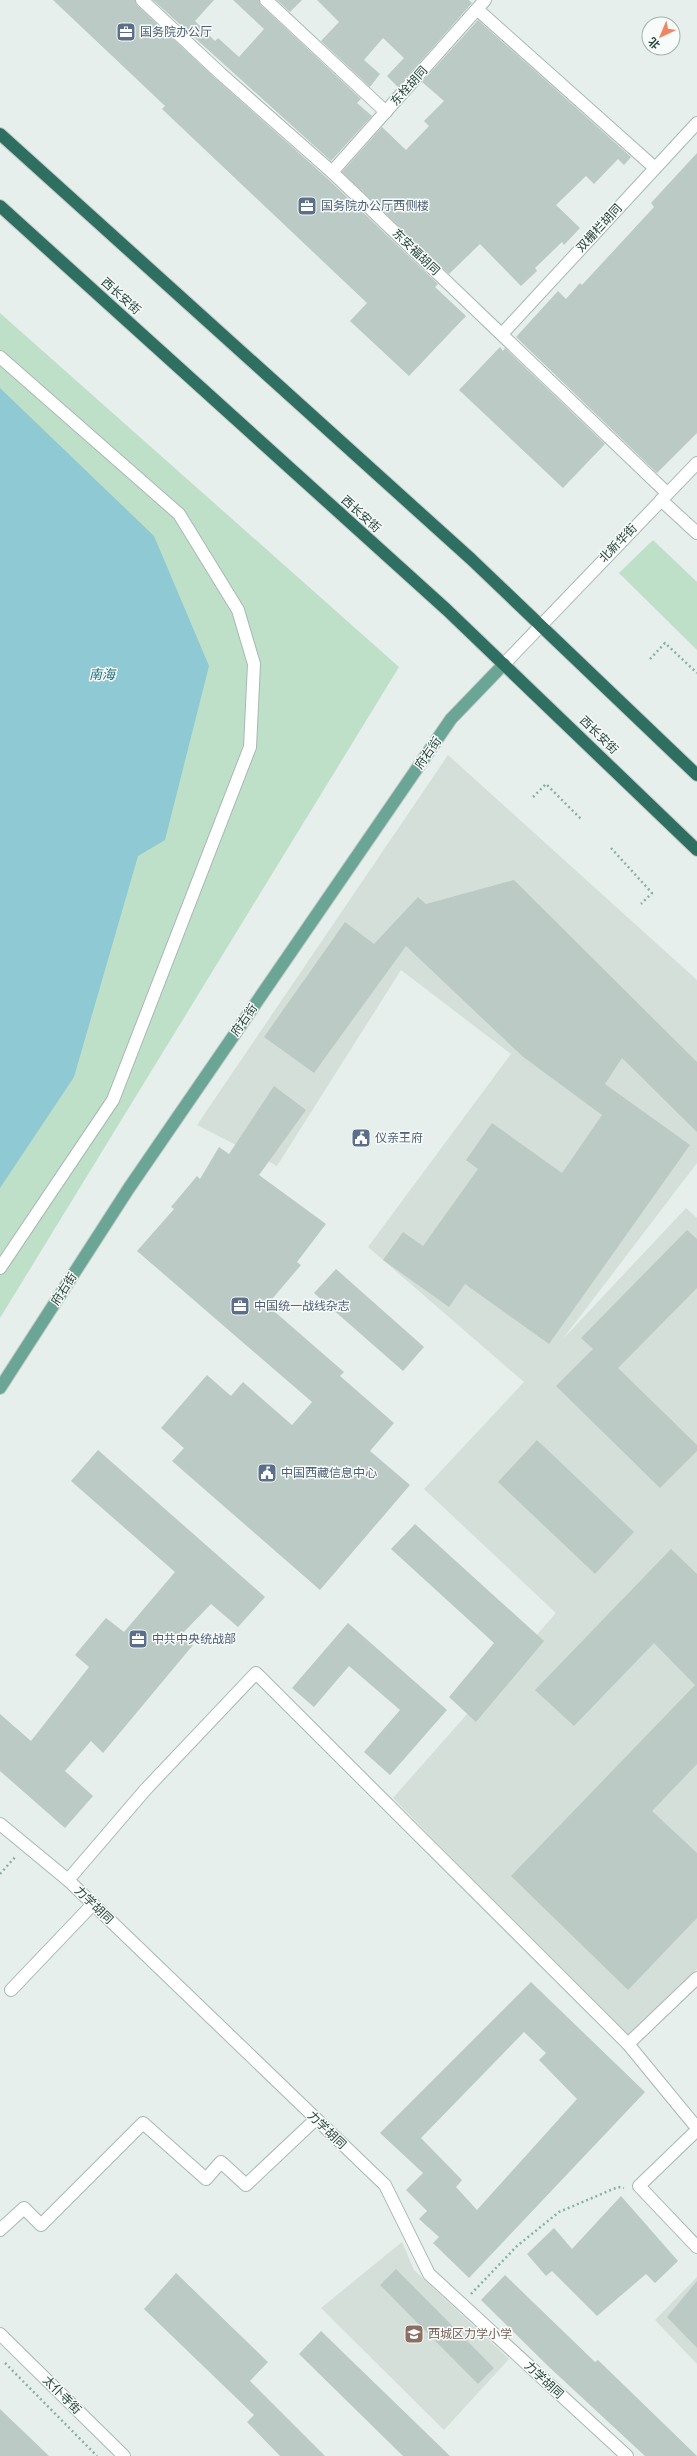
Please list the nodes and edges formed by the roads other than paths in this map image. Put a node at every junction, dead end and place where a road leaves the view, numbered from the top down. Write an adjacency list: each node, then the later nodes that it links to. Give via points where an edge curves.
1 (142, 0): 8 (street, 东安福胡同)
2 (266, 0): 4 (street)
3 (481, 5): 4 (street, 东栓胡同); 7 (street)
4 (386, 112): 8 (street, 东栓胡同)
5 (697, 123): 7 (street, 双栅栏胡同)
6 (0, 134): 15 (highway)
7 (655, 168): 10 (street, 双栅栏胡同)
8 (332, 172): 10 (street, 东安福胡同)
9 (0, 206): 16 (highway, 西长安街)
10 (502, 334): 13 (street, 东安福胡同)
11 (0, 357): 19 (street, via 179,514 238,610 254,664 250,747 114,1100)
12 (697, 463): 13 (street, 北新华街)
13 (664, 497): 14 (street, 东安福胡同); 15 (street, 北新华街)
14 (697, 534)
15 (540, 624): 16 (street, 北新华街); 17 (highway)
16 (504, 664): 18 (highway, 西长安街); 20 (main road, 府右街, via 451,719 129,1188)
17 (697, 775)
18 (697, 850)
19 (0, 1268)
20 (0, 1388)
21 (0, 1824): 22 (street, 力学胡同)
22 (68, 1880): 23 (street, 力学胡同); 26 (street, via 146,1789 256,1674)
23 (93, 1904): 25 (street); 27 (street, 力学胡同)
24 (697, 1978): 26 (street)
25 (11, 1990)
26 (628, 2044): 28 (street)
27 (316, 2119): 29 (street, via 246,2185 222,2162 206,2179 144,2123 41,2225 24,2208); 33 (street, 力学胡同, via 385,2185 429,2274)
28 (697, 2129): 30 (street, via 639,2186)
29 (0, 2230)
30 (697, 2247)
31 (0, 2334): 32 (street, 太仆寺街)
32 (124, 2456)
33 (626, 2456)

